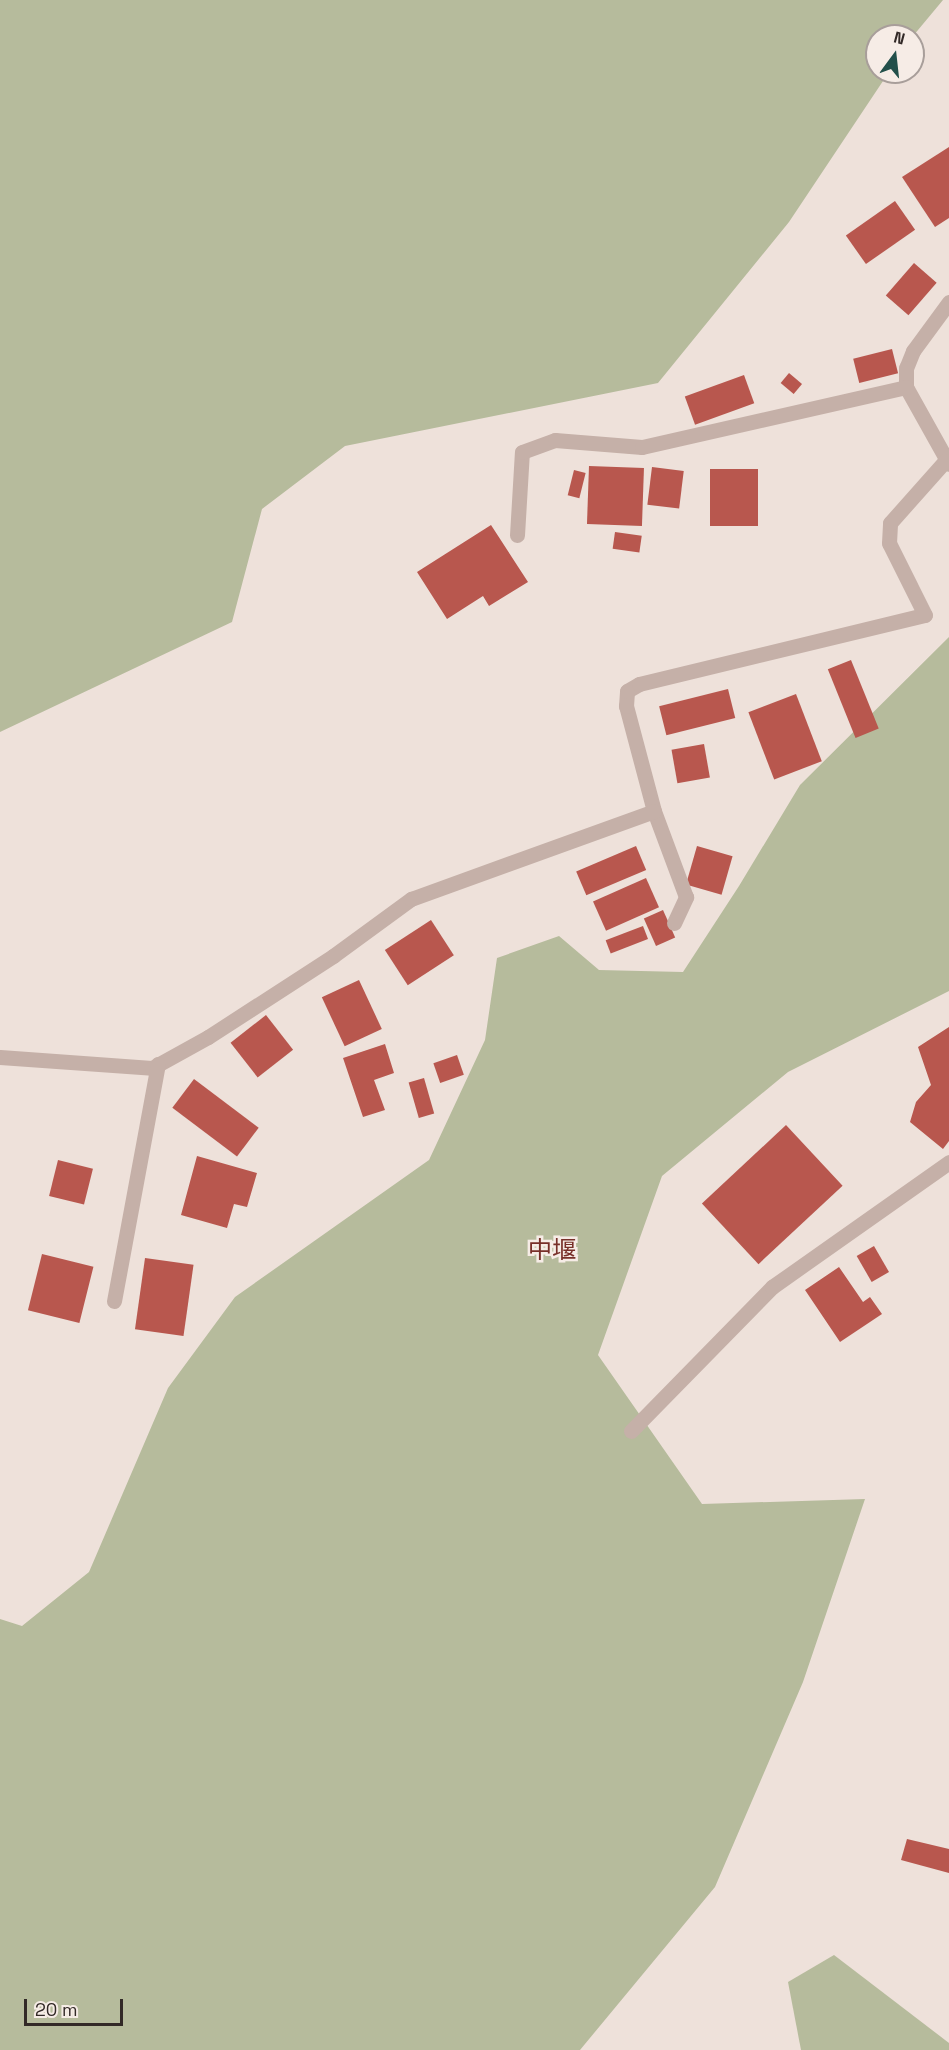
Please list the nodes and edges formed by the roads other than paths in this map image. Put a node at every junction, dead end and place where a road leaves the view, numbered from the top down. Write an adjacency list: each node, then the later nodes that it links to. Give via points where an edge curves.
1 (949, 302): 2 (street, via 913,351 906,368)
2 (906, 387): 3 (street); 4 (street, via 642,447 555,440 522,452)
3 (947, 462): 5 (street, via 890,523 889,543 925,615 639,684 627,691 626,706)
4 (517, 534)
5 (654, 811): 6 (street, via 686,897); 8 (street, via 411,899 333,956)
6 (674, 923)
7 (0, 1057): 8 (street, via 152,1068)
8 (158, 1065): 10 (street)
9 (949, 1162): 11 (street, via 772,1287)
10 (114, 1301)
11 (631, 1431)

